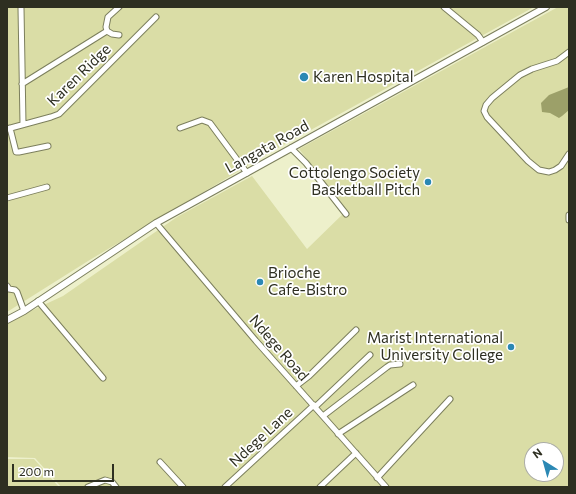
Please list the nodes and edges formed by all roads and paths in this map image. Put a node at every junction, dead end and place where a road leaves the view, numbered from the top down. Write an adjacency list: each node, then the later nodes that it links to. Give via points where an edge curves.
1 (119, 7): 6 (street, via 108,17)
2 (444, 7): 8 (street)
3 (546, 7): 8 (main road, Langata Road)
4 (21, 8): 10 (street)
5 (156, 17): 11 (street, Karen Ridge, via 59,114)
6 (107, 31): 7 (street); 10 (street)
7 (119, 35)
8 (483, 42): 15 (main road, Langata Road)
9 (569, 52): 16 (street, via 557,61 520,75 492,98 484,110 487,117 539,170 555,170)
10 (22, 84): 11 (street)
11 (23, 124): 13 (street, Karen Ridge)
12 (180, 128): 17 (street, via 202,120 210,123)
13 (8, 129): 14 (street, via 16,152)
14 (48, 146)
15 (291, 148): 17 (main road, Langata Road); 20 (street)
16 (569, 154)
17 (247, 173): 23 (main road, Langata Road)
18 (47, 187): 19 (street)
19 (7, 198)
20 (346, 214)
21 (569, 215): 22 (street)
22 (569, 220)
23 (156, 223): 25 (main road, Langata Road); 33 (street, Ndege Road)
24 (7, 286): 26 (street, via 17,292)
25 (38, 301): 26 (main road, Langata Road); 31 (street)
26 (24, 311): 27 (main road, Langata Road)
27 (7, 320)
28 (356, 330): 33 (street)
29 (370, 355): 35 (street, Ndege Lane)
30 (400, 364): 36 (street, via 386,367)
31 (103, 378)
32 (413, 385): 37 (street)
33 (296, 386): 35 (street, Ndege Road)
34 (450, 399): 40 (street)
35 (314, 406): 36 (street, Ndege Road); 44 (street, Ndege Lane)
36 (323, 416): 37 (street, Ndege Road)
37 (338, 434): 38 (street, Ndege Road)
38 (356, 453): 40 (street, Ndege Road); 45 (street)
39 (160, 462): 43 (street)
40 (377, 478): 46 (street, Ndege Road)
41 (88, 487): 42 (street, via 106,480)
42 (116, 487)
43 (183, 487)
44 (225, 487)
45 (320, 487)
46 (386, 487)

